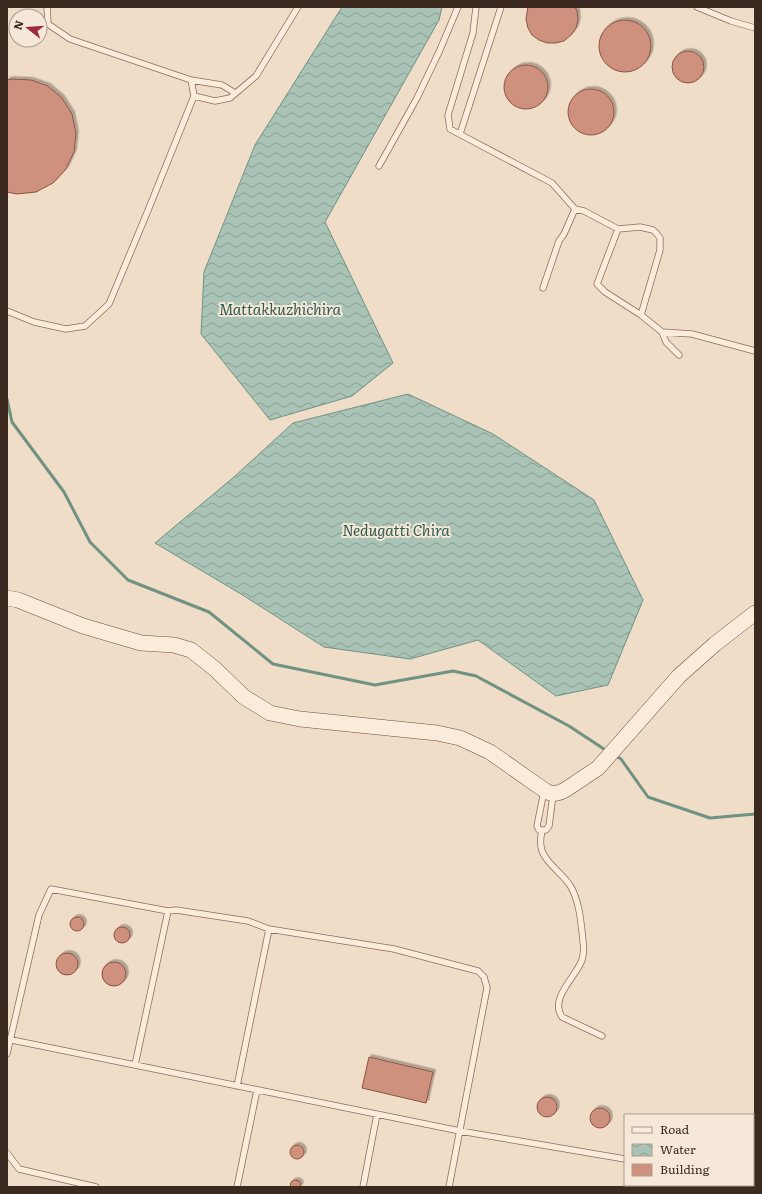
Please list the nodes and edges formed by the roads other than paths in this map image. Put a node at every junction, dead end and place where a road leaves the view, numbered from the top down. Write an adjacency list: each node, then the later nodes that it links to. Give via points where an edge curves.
1 (47, 7): 8 (lane, via 48,24 70,39)
2 (298, 7): 9 (lane, via 256,76)
3 (458, 7): 12 (lane, via 417,98)
4 (476, 7): 11 (lane, via 473,33 448,115 450,129)
5 (501, 7): 11 (lane)
6 (697, 7): 7 (lane)
7 (755, 28)
8 (191, 80): 9 (lane, via 222,85); 10 (lane)
9 (235, 93): 10 (lane, via 230,98 215,101)
10 (194, 96): 16 (lane, via 109,304 85,326 66,330 34,322)
11 (460, 134): 13 (lane, via 552,183)
12 (379, 166)
13 (575, 209): 14 (lane, via 584,210); 15 (lane, via 559,241)
14 (618, 229): 17 (lane, via 597,284); 17 (lane, via 647,228 653,230 660,238 660,250)
15 (542, 288)
16 (7, 311)
17 (641, 315): 18 (lane)
18 (662, 332): 19 (lane, via 692,334); 20 (lane, via 666,342)
19 (755, 351)
20 (679, 355)
21 (7, 598): 23 (main road, via 83,626 141,643 174,645 191,650 215,669 244,698 270,713 300,719 437,733 460,738 490,752)
22 (755, 613): 23 (main road, via 679,676 598,768 560,793)
23 (549, 792): 24 (lane, via 549,826); 24 (lane, via 537,826)
24 (542, 830): 27 (lane, via 543,854 571,886 576,896 584,951 582,961 562,994 559,1012 562,1017)
25 (168, 911): 26 (lane, via 248,921); 28 (lane, via 51,889 39,915); 30 (lane)
26 (269, 929): 31 (lane); 34 (lane, via 394,949 478,971 484,977 487,988)
27 (602, 1036)
28 (8, 1040): 29 (lane); 30 (lane)
29 (7, 1054)
30 (135, 1065): 31 (lane)
31 (237, 1086): 32 (lane)
32 (257, 1090): 33 (lane); 38 (lane)
33 (377, 1114): 34 (lane); 39 (lane)
34 (460, 1131): 36 (lane); 40 (lane)
35 (7, 1153): 37 (lane, via 19,1168)
36 (624, 1159)
37 (96, 1187)
38 (237, 1187)
39 (363, 1187)
40 (449, 1187)

